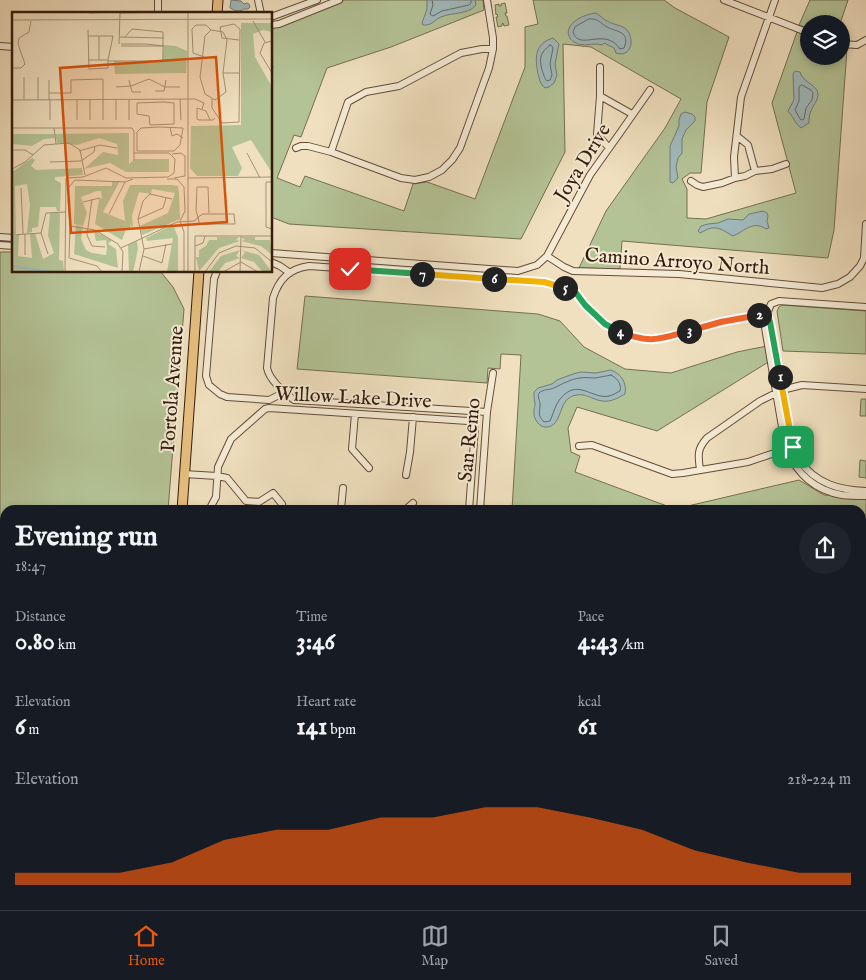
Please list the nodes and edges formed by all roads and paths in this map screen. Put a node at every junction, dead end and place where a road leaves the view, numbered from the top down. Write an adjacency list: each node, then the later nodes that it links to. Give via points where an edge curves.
1 (317, 0): 6 (street)
2 (339, 0): 8 (street)
3 (487, 0): 12 (street)
4 (724, 0): 7 (street)
5 (775, 0): 7 (street)
6 (272, 17)
7 (769, 18): 9 (street); 17 (street, via 741,97)
8 (272, 26)
9 (800, 30)
10 (866, 40): 11 (street)
11 (850, 45)
12 (493, 49): 20 (street, via 461,53 399,86 366,92 348,102); 20 (street, via 460,148 442,170 415,180 400,178)
13 (600, 67): 15 (street, Joya Drive)
14 (650, 90): 16 (street, Joya Drive)
15 (600, 96): 16 (street); 19 (street, Joya Drive, via 597,134)
16 (632, 114): 19 (street, Joya Drive)
17 (737, 136): 22 (street, via 748,145); 23 (street)
18 (296, 148): 20 (street, via 308,146)
19 (609, 148): 27 (street, Joya Drive, via 590,175)
20 (331, 152)
21 (786, 164): 22 (street)
22 (755, 171): 23 (street)
23 (735, 178): 24 (street, via 703,187)
24 (691, 181)
25 (866, 224): 27 (street, Camino Arroyo North, via 864,258 860,266 838,284 822,288 679,274 573,271)
26 (272, 254): 27 (street, via 518,271 537,265)
27 (547, 256)
28 (272, 262): 31 (street)
29 (199, 272): 45 (main road, Portola Avenue)
30 (217, 272): 37 (street, via 210,313 206,376 209,385 227,397 269,400)
31 (290, 273): 33 (street, via 309,266 544,282 576,293 605,324 619,332 648,340); 37 (street, via 276,288 273,298 267,368 272,379)
32 (866, 307): 33 (street, via 779,301 771,304)
33 (767, 314): 36 (street)
34 (493, 373): 38 (street, San Remo)
35 (866, 389): 36 (street, via 802,385)
36 (779, 391): 42 (street); 44 (street, via 706,438 698,456)
37 (285, 392): 38 (street, via 294,400)
38 (487, 412): 58 (street, San Remo)
39 (355, 414): 40 (street, Willow Lake Drive); 43 (street, via 352,449); 47 (street, Willow Lake Drive, via 265,409 231,439)
40 (413, 418): 46 (street); 57 (street, Willow Lake Drive, via 468,421 475,428)
41 (580, 446): 44 (street, via 592,445 672,474)
42 (789, 448): 44 (street, via 748,462); 49 (street, via 819,480 833,487); 50 (street, via 790,458 803,476 817,487 842,495)
43 (369, 468)
44 (700, 470)
45 (184, 474): 47 (street); 52 (main road, Portola Avenue)
46 (406, 475)
47 (217, 476): 53 (street, Willow Lake Drive, via 216,497); 54 (street, via 226,478 246,501 259,502 273,493)
48 (343, 488): 55 (street)
49 (866, 491)
50 (866, 496)
51 (413, 503): 56 (street)
52 (182, 505)
53 (212, 505)
54 (282, 505)
55 (341, 505)
56 (411, 505)
57 (469, 505)
58 (480, 505)

